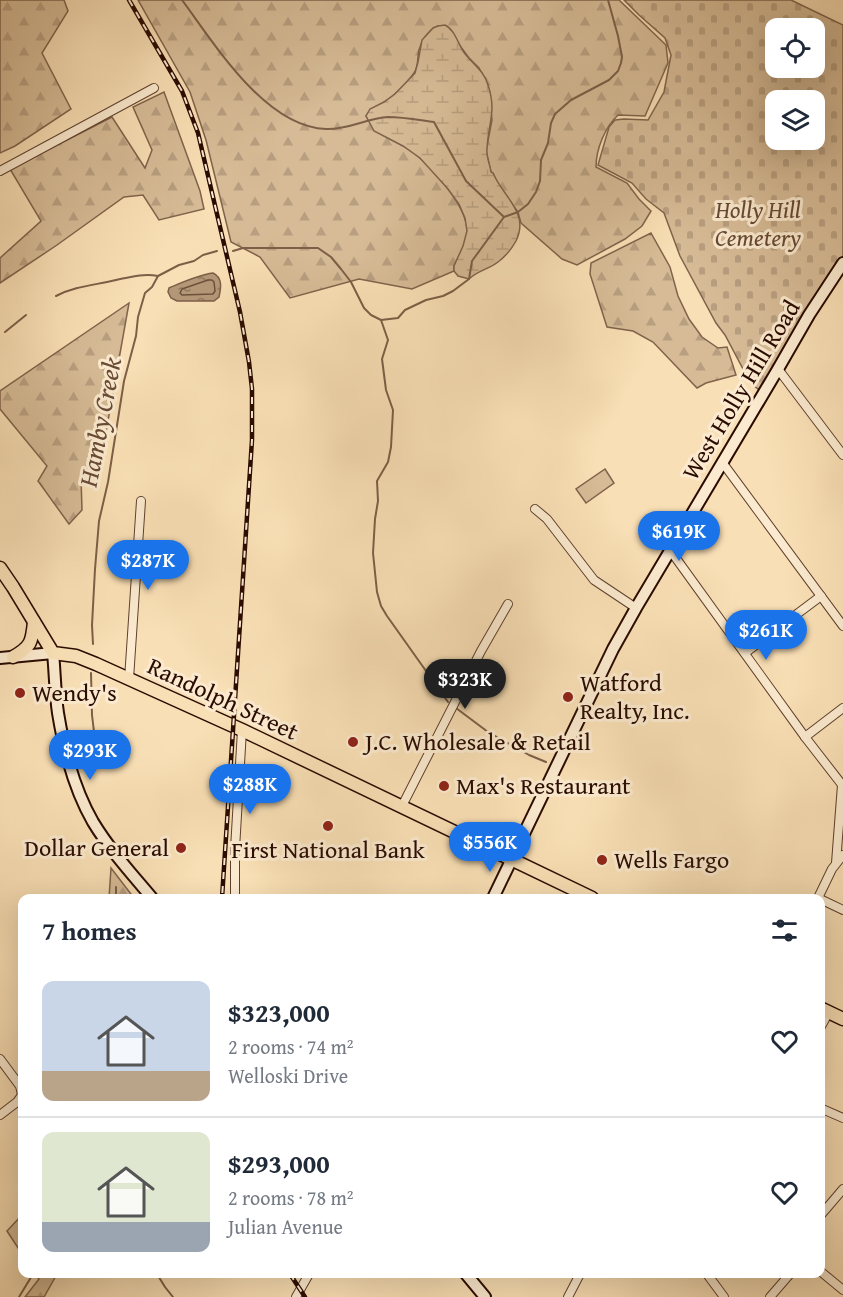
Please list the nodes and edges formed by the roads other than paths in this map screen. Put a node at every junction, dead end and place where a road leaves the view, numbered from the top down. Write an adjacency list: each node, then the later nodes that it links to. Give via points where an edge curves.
1 (153, 88): 2 (street)
2 (0, 171)
3 (843, 263): 4 (street, West Holly Hill Road)
4 (778, 369): 5 (street); 6 (street, West Holly Hill Road)
5 (843, 455)
6 (722, 462): 9 (street, West Holly Hill Road); 11 (street)
7 (141, 501): 19 (street)
8 (535, 509): 13 (street, via 594,580)
9 (670, 550): 13 (street, West Holly Hill Road); 16 (street)
10 (0, 568): 14 (main road)
11 (821, 596): 15 (street); 16 (street)
12 (508, 604): 24 (street)
13 (636, 608): 26 (street, West Holly Hill Road)
14 (34, 622): 17 (main road); 18 (main road, via 31,643)
15 (843, 626)
16 (745, 652): 22 (street)
17 (53, 653): 18 (street); 19 (main road, Randolph Street, via 76,656); 28 (street, via 58,711 75,783 113,852)
18 (6, 657)
19 (129, 679): 21 (main road, Randolph Street)
20 (843, 708): 22 (street)
21 (242, 730): 24 (main road, Randolph Street); 29 (street)
22 (805, 737): 23 (street)
23 (843, 785): 27 (street)
24 (402, 806): 26 (main road, Randolph Street)
25 (843, 855): 27 (street)
26 (512, 860): 30 (street, West Holly Hill Road); 31 (main road, Randolph Street)
27 (836, 863): 32 (street)
28 (149, 894)
29 (235, 894)
30 (495, 894)
31 (584, 894)
32 (821, 894)
33 (825, 902): 34 (street)
34 (843, 910)
35 (825, 1010): 36 (main road)
36 (843, 1019)
37 (0, 1059): 38 (street)
38 (18, 1083)
39 (18, 1101): 41 (street)
40 (825, 1110): 42 (street)
41 (0, 1114)
42 (843, 1118)
43 (843, 1189): 44 (street)
44 (825, 1210)
45 (825, 1274): 51 (street)
46 (307, 1278): 52 (street)
47 (469, 1278): 53 (street)
48 (578, 1278): 54 (street)
49 (710, 1278): 55 (street)
50 (787, 1278): 56 (street)
51 (843, 1290)
52 (296, 1297)
53 (485, 1297)
54 (568, 1297)
55 (724, 1297)
56 (770, 1297)

